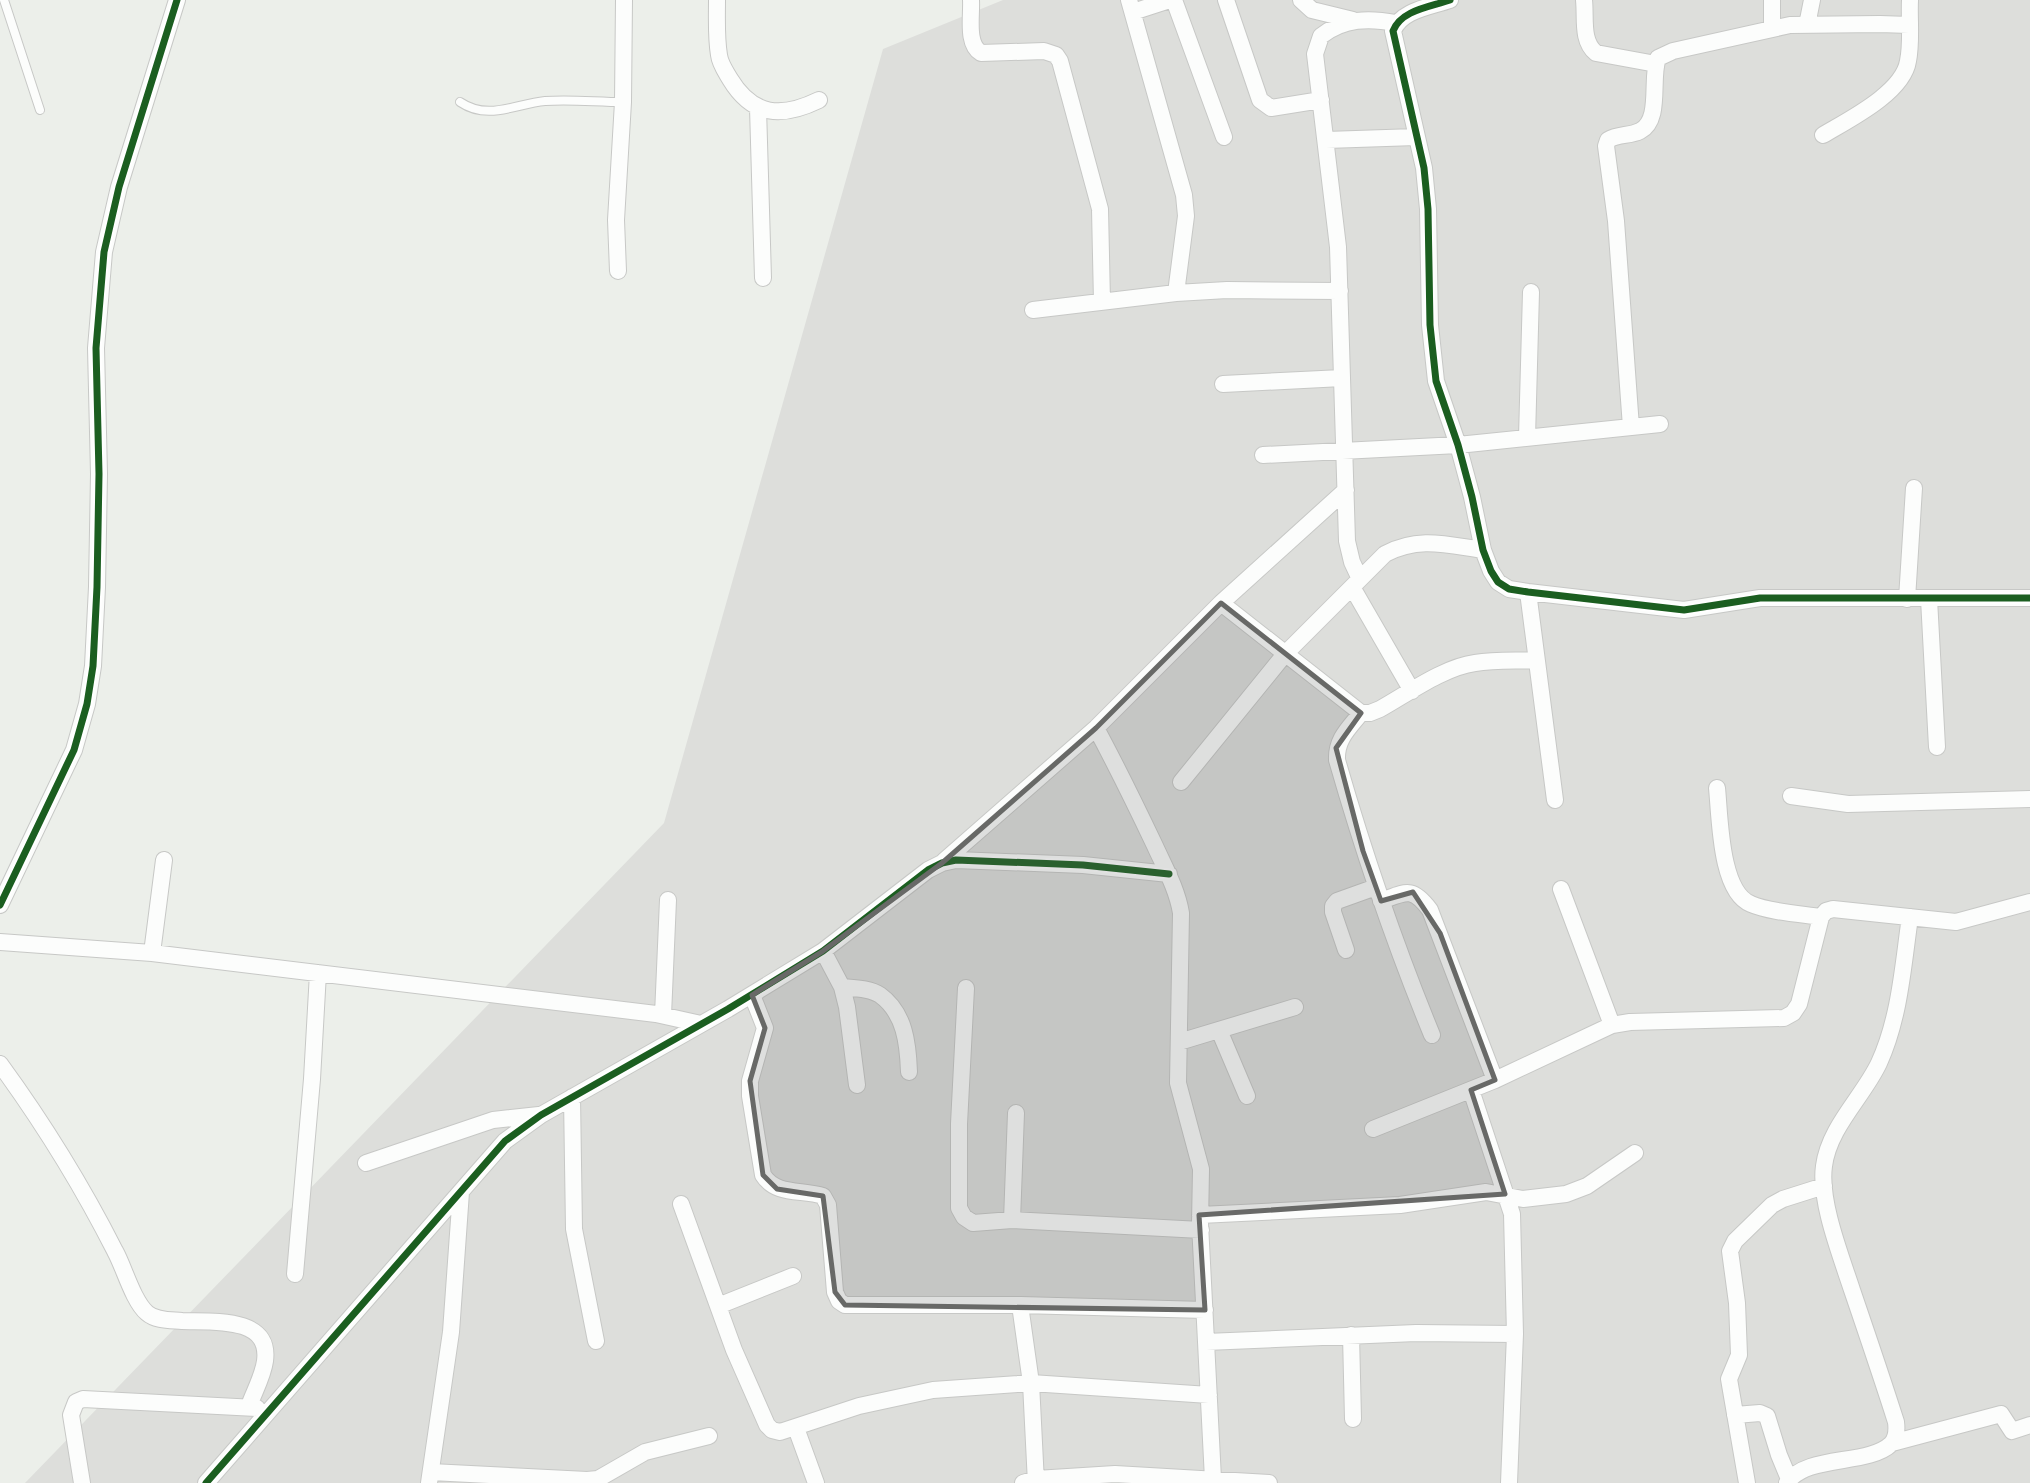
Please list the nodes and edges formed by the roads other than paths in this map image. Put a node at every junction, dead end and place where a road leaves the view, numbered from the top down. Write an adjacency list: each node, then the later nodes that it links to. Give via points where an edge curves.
1 (5, 0): 26 (lane)
2 (177, 0): 73 (street, via 119,187 104,252 96,348 97,587 87,704 74,750)
3 (624, 0): 24 (street)
4 (717, 0): 25 (street, via 719,58 734,85)
5 (971, 0): 36 (street, via 976,50 1044,51 1060,61 1100,209)
6 (1172, 0): 14 (street); 28 (street)
7 (1226, 0): 22 (street, via 1260,100 1271,108)
8 (1301, 0): 15 (street, via 1312,10)
9 (1584, 0): 20 (street, via 1587,40 1596,53)
10 (1772, 0): 18 (street)
11 (1812, 0): 17 (street)
12 (1910, 0): 19 (street)
13 (1444, 1): 16 (street)
14 (1131, 6): 35 (street, via 1184,195 1186,216)
15 (1357, 20): 16 (street); 22 (street, via 1331,28 1317,44)
16 (1396, 23): 29 (street, via 1394,44)
17 (1807, 25): 18 (street); 19 (street, via 1880,23)
18 (1772, 28): 20 (street, via 1673,51 1662,55)
19 (1909, 28): 27 (street, via 1908,61 1898,81 1868,109)
20 (1656, 64): 41 (street, via 1648,125 1639,132 1614,136 1606,146)
21 (819, 100): 25 (street, via 789,111)
22 (1321, 100): 30 (street)
23 (460, 102): 24 (lane, via 477,111 496,111 544,101)
24 (622, 102): 31 (street)
25 (758, 107): 32 (street)
26 (40, 110)
27 (1822, 135)
28 (1224, 137)
29 (1416, 137): 30 (street); 43 (street, via 1428,208 1436,381)
30 (1326, 139): 33 (street)
31 (618, 271)
32 (763, 278)
33 (1340, 291): 35 (street); 38 (street)
34 (1531, 292): 42 (street)
35 (1176, 293): 36 (street)
36 (1102, 302): 37 (street)
37 (1033, 310)
38 (1342, 378): 39 (street); 44 (street)
39 (1223, 384)
40 (1660, 424): 41 (street)
41 (1631, 427): 42 (street)
42 (1527, 437): 43 (street)
43 (1458, 445): 44 (street); 48 (street)
44 (1345, 452): 45 (street); 47 (street)
45 (1263, 455)
46 (1914, 488): 52 (street)
47 (1346, 491): 49 (street, via 1349,551); 54 (street)
48 (1483, 550): 49 (street, via 1405,544 1385,554); 50 (street, via 1498,582)
49 (1356, 583): 55 (street); 57 (street)
50 (1528, 592): 52 (street, via 1684,610 1745,599); 56 (street)
51 (2030, 598): 53 (street)
52 (1907, 599): 53 (street)
53 (1929, 599): 60 (street)
54 (1221, 603): 55 (street); 59 (street)
55 (1285, 654): 58 (street); 61 (street)
56 (1536, 660): 57 (street, via 1475,663); 65 (street)
57 (1412, 691): 58 (street, via 1380,709)
58 (1361, 713): 70 (street, via 1341,738 1337,760)
59 (1096, 728): 67 (street); 68 (street)
60 (1937, 747)
61 (1181, 782)
62 (1717, 788): 74 (street, via 1724,858 1735,891 1751,905)
63 (1791, 796): 64 (street, via 1848,804)
64 (2030, 799)
65 (1555, 800)
66 (164, 860): 79 (street)
67 (942, 863): 68 (street, via 1070,864); 78 (street)
68 (1168, 874): 90 (street, via 1181,913)
69 (1561, 889): 87 (street)
70 (1379, 894): 77 (street, via 1337,901 1333,906); 89 (street); 93 (street, via 1413,892 1430,910)
71 (668, 900): 85 (street)
72 (2030, 902): 75 (street, via 1956,922)
73 (0, 905)
74 (1821, 917): 75 (street, via 1833,909); 87 (street, via 1799,1004 1784,1018)
75 (1910, 917): 103 (street, via 1888,1039 1827,1151)
76 (0, 942): 79 (street)
77 (1346, 950)
78 (823, 951): 81 (street); 83 (street)
79 (152, 953): 80 (street)
80 (318, 973): 85 (street); 109 (street)
81 (842, 987): 92 (street, via 880,995 891,1007 904,1028); 94 (street)
82 (966, 988): 107 (street, via 959,1208 973,1223)
83 (752, 995): 86 (street); 111 (street, via 765,1028 750,1081 763,1175 777,1189 823,1196 828,1205 839,1301 845,1305)
84 (1295, 1007): 88 (street)
85 (663, 1015): 86 (street)
86 (701, 1024): 97 (street)
87 (1612, 1025): 93 (street)
88 (1219, 1030): 90 (street); 96 (street)
89 (1432, 1035)
90 (1179, 1042): 108 (street, via 1178,1083 1200,1169)
91 (0, 1064): 120 (street, via 52,1140 146,1313 160,1319 229,1323 260,1335 265,1361)
92 (909, 1072)
93 (1495, 1080): 95 (street)
94 (857, 1085)
95 (1471, 1090): 100 (street); 105 (street)
96 (1247, 1096)
97 (572, 1097): 99 (street); 116 (street, via 574,1229)
98 (1016, 1113): 107 (street)
99 (541, 1115): 102 (street, via 493,1120); 104 (street, via 505,1141)
100 (1373, 1129)
101 (1634, 1153): 105 (street, via 1577,1191 1522,1199)
102 (366, 1163)
103 (1824, 1179): 122 (street, via 1772,1205 1730,1251 1740,1355 1729,1379); 127 (street, via 1837,1243 1896,1422)
104 (461, 1192): 121 (street); 128 (street, via 451,1332)
105 (1504, 1194): 108 (street, via 1486,1192 1400,1205); 114 (street, via 1514,1231)
106 (681, 1204): 112 (street)
107 (1012, 1220): 108 (street)
108 (1200, 1222): 113 (street)
109 (295, 1274)
110 (793, 1276): 112 (street)
111 (1020, 1305): 113 (street); 118 (street)
112 (718, 1306): 125 (street, via 767,1425 780,1432)
113 (1205, 1310): 117 (street)
114 (1515, 1334): 115 (street); 136 (street)
115 (1351, 1335): 117 (street); 123 (street)
116 (596, 1340)
117 (1206, 1342): 119 (street)
118 (1031, 1383): 119 (street); 125 (street, via 933,1390 859,1406); 131 (street)
119 (1209, 1395): 129 (street)
120 (249, 1406): 121 (street); 132 (street, via 76,1402 71,1415)
121 (270, 1409): 133 (street)
122 (1735, 1415): 130 (street, via 1767,1416); 137 (street)
123 (1353, 1419)
124 (2030, 1425): 127 (street, via 2012,1432 2001,1414)
125 (796, 1428): 134 (street)
126 (709, 1436): 128 (street, via 645,1452 587,1480)
127 (1892, 1443): 130 (street, via 1879,1451 1802,1469)
128 (430, 1478)
129 (1213, 1479): 131 (street, via 1115,1474); 135 (street)
130 (1788, 1481)
131 (1032, 1482)
132 (82, 1483)
133 (206, 1483)
134 (816, 1483)
135 (1269, 1483)
136 (1509, 1483)
137 (1748, 1483)

